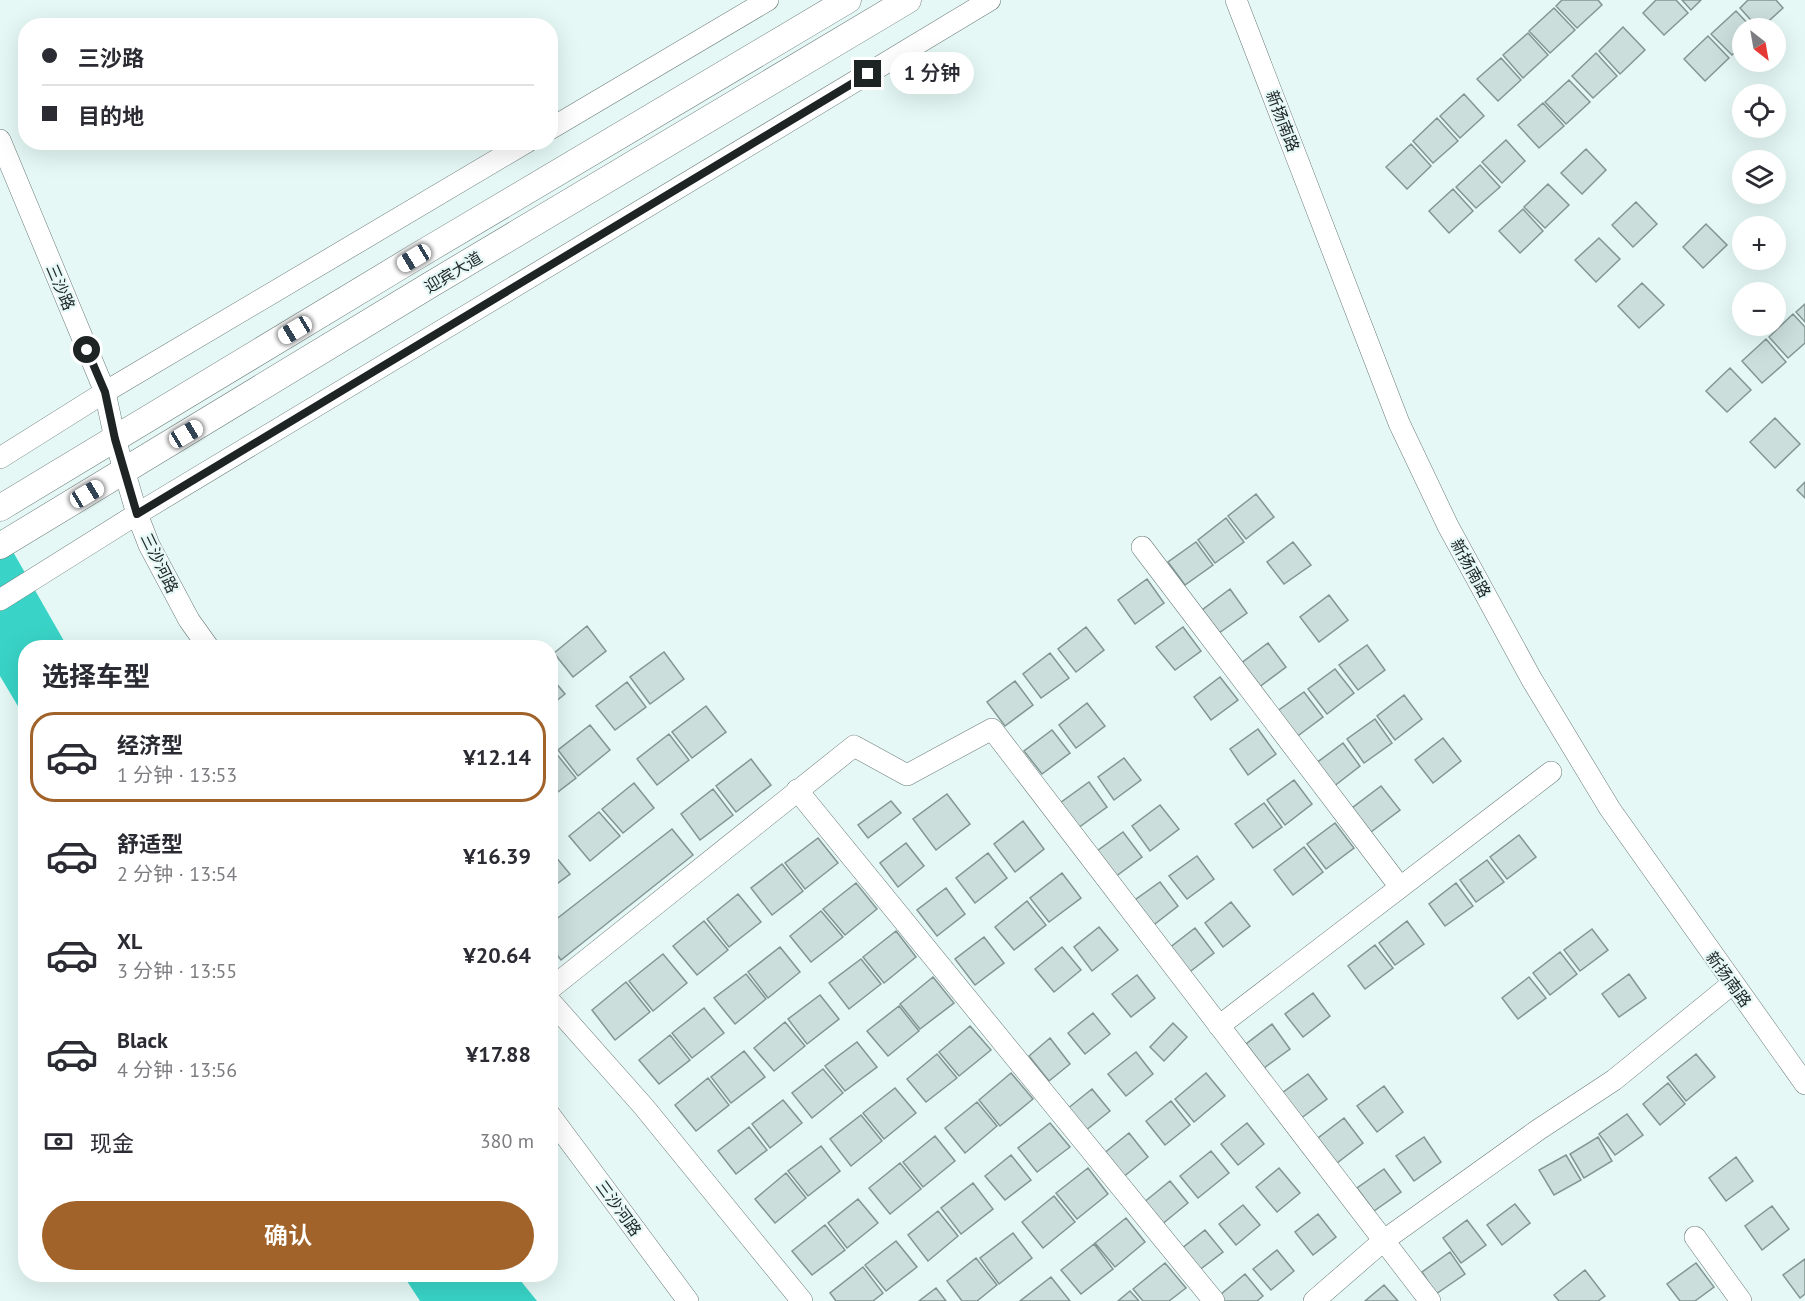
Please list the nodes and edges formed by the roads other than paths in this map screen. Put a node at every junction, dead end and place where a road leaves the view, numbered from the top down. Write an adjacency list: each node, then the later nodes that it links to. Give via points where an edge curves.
1 (768, 0): 6 (street)
2 (848, 0): 9 (main road, 迎宾大道)
3 (908, 0): 10 (main road, 迎宾大道)
4 (990, 0): 16 (street)
5 (1236, 0): 25 (street, 新扬南路, via 1399,423 1448,526 1532,680 1611,809)
6 (558, 124)
7 (0, 140): 11 (street, 三沙路)
8 (513, 150): 11 (street)
9 (414, 258): 10 (main road); 12 (main road, 迎宾大道)
10 (430, 285): 14 (main road, 迎宾大道)
11 (105, 392): 12 (street, 三沙路); 13 (street)
12 (115, 439): 14 (street, 三沙路); 15 (main road, 迎宾大道)
13 (0, 458)
14 (125, 471): 16 (street, 三沙河路); 17 (main road, 迎宾大道)
15 (7, 503)
16 (137, 514): 19 (street); 20 (street, 三沙河路, via 149,545)
17 (0, 546)
18 (1142, 547): 23 (street)
19 (0, 600)
20 (203, 640)
21 (1551, 772): 23 (street)
22 (798, 790): 24 (street); 27 (street, via 854,746 907,775 992,729); 34 (street)
23 (1400, 887): 27 (street)
24 (558, 984)
25 (1732, 984): 28 (street, 新扬南路); 31 (street, via 1614,1080)
26 (558, 1009): 33 (street, via 644,1107)
27 (1219, 1026): 31 (street)
28 (1805, 1084)
29 (558, 1126): 32 (street, 三沙河路)
30 (1695, 1237): 37 (street)
31 (1383, 1241): 35 (street); 36 (street)
32 (687, 1301)
33 (802, 1301)
34 (1214, 1301)
35 (1314, 1301)
36 (1430, 1301)
37 (1741, 1301)

